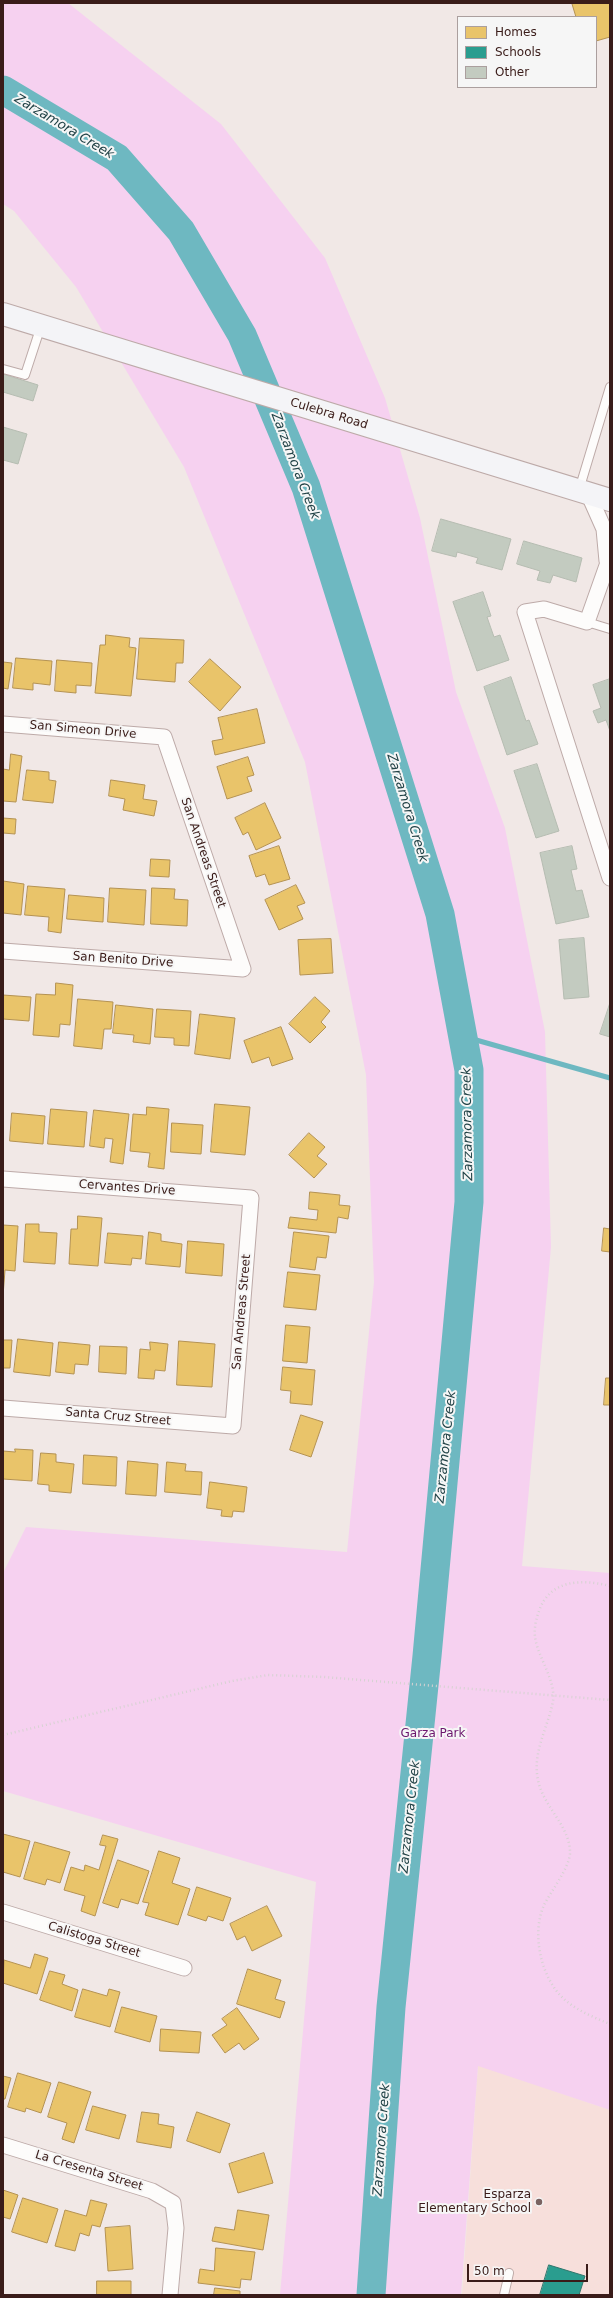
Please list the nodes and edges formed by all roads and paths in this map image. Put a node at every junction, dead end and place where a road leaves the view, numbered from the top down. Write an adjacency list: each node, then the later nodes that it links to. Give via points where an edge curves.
1 (3, 314): 2 (main road, Culebra Road)
2 (41, 325): 3 (lane, via 26,375); 5 (main road, Culebra Road)
3 (3, 369)
4 (610, 387): 5 (lane)
5 (584, 492): 6 (main road, Culebra Road); 7 (street, via 604,529)
6 (610, 500)
7 (608, 559): 8 (street)
8 (588, 622): 9 (lane); 12 (street, via 544,608 525,612)
9 (610, 629)
10 (3, 724): 11 (street, San Simeon Drive)
11 (164, 737): 14 (street, San Andreas Street)
12 (610, 878)
13 (3, 951): 14 (street, San Benito Drive)
14 (243, 969)
15 (3, 1179): 16 (street, Cervantes Drive)
16 (251, 1198): 18 (street, San Andreas Street)
17 (3, 1408): 18 (street, Santa Cruz Street)
18 (233, 1426)
19 (610, 1586): 20 (path, via 578,1581 562,1585 552,1590 541,1605 535,1637 552,1688)
20 (552, 1696): 21 (path); 22 (path, via 336,1678 268,1675 232,1681); 25 (path, via 536,1766 538,1781 569,1841 570,1853 540,1919 538,1936 541,1954 547,1975 555,1990 580,2010)
21 (610, 1700)
22 (3, 1735)
23 (3, 1912): 24 (street, Calistoga Street)
24 (184, 1968)
25 (610, 2024)
26 (3, 2145): 28 (street, La Cresenta Street, via 152,2191 173,2203 176,2228)
27 (509, 2273): 29 (lane)
28 (170, 2295)
29 (504, 2295)

